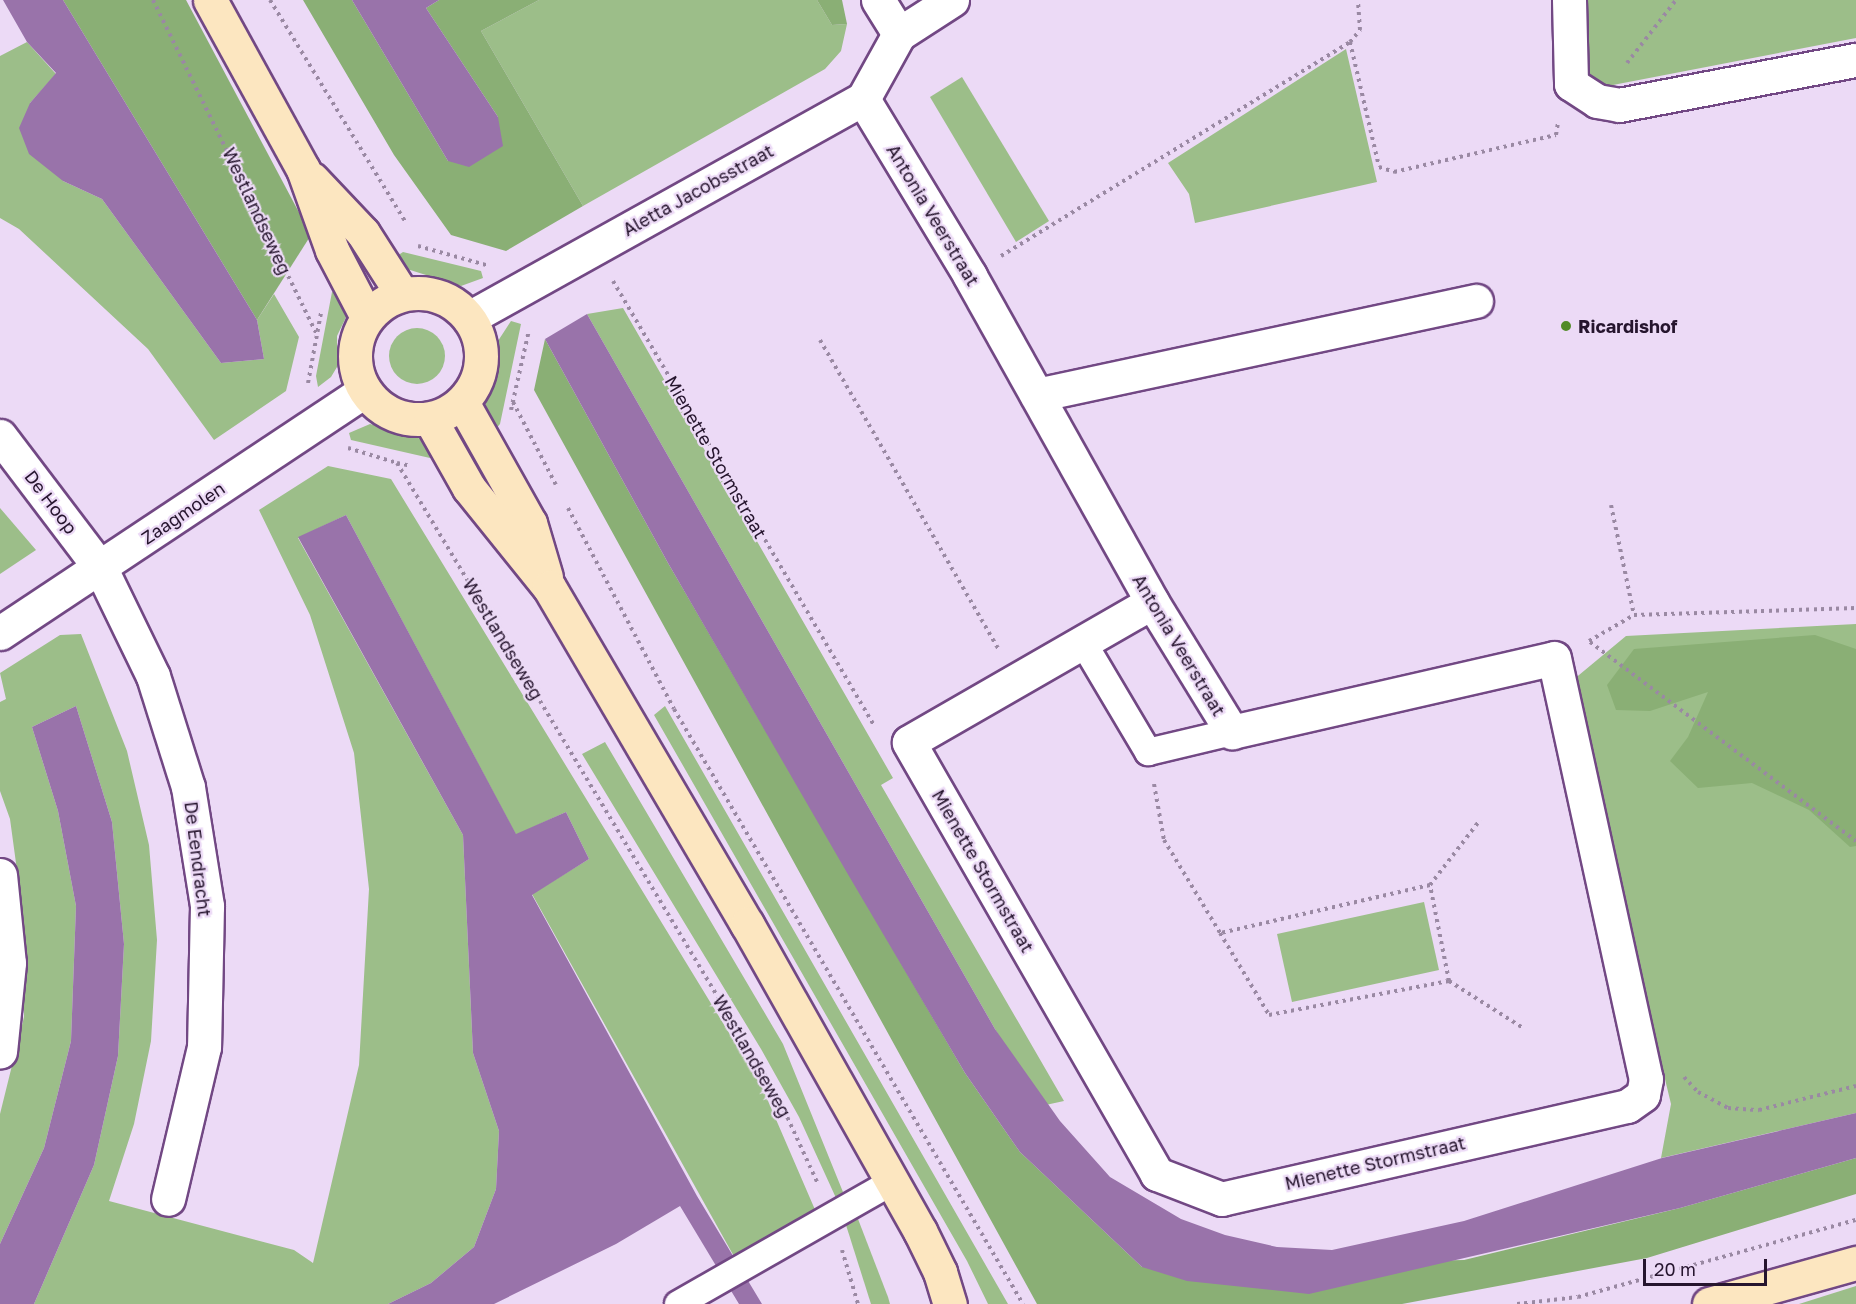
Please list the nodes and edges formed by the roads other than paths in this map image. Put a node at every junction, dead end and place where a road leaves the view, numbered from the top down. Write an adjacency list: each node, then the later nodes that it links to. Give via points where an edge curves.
1 (210, 0): 8 (street)
2 (878, 0): 5 (street)
3 (952, 0): 5 (street)
4 (1569, 0): 6 (street, via 1584,93 1620,105)
5 (898, 34): 7 (street)
6 (1856, 60)
7 (863, 99): 12 (street, Aletta Jacobsstraat); 14 (street, Antonia Veerstraat, via 970,276)
8 (303, 169): 9 (street, via 363,233); 11 (street, via 332,250)
9 (402, 294): 11 (street); 12 (street, via 446,298)
10 (1476, 301): 14 (street)
11 (367, 317): 13 (street, via 354,353 356,373)
12 (469, 318): 15 (street, via 482,352 474,387)
13 (364, 391): 16 (street, via 386,412 415,420); 18 (street, Zaagmolen)
14 (1036, 395): 20 (street, Antonia Veerstraat)
15 (462, 402): 16 (street); 19 (street, via 530,523)
16 (430, 419): 19 (street, via 469,488 503,535)
17 (0, 436): 18 (street, De Hoop)
18 (101, 569): 21 (street, Zaagmolen); 29 (street, De Eendracht, via 153,676 188,787 207,906 204,1047)
19 (549, 587): 28 (street, via 747,924)
20 (1152, 602): 22 (street); 23 (street, Antonia Veerstraat)
21 (0, 633)
22 (1084, 644): 23 (lane, via 1148,752); 27 (street, Mienette Stormstraat, via 909,742 1157,1174 1222,1199 1627,1106 1643,1095)
23 (1232, 732): 27 (street, Antonia Veerstraat, via 1554,658)
24 (0, 875): 25 (street)
25 (2, 908): 26 (street, via 9,963)
26 (0, 1052)
27 (1647, 1079)
28 (892, 1182): 31 (lane); 32 (street, via 940,1272)
29 (168, 1199)
30 (1856, 1263): 33 (street)
31 (678, 1304)
32 (950, 1304)
33 (1709, 1304)

